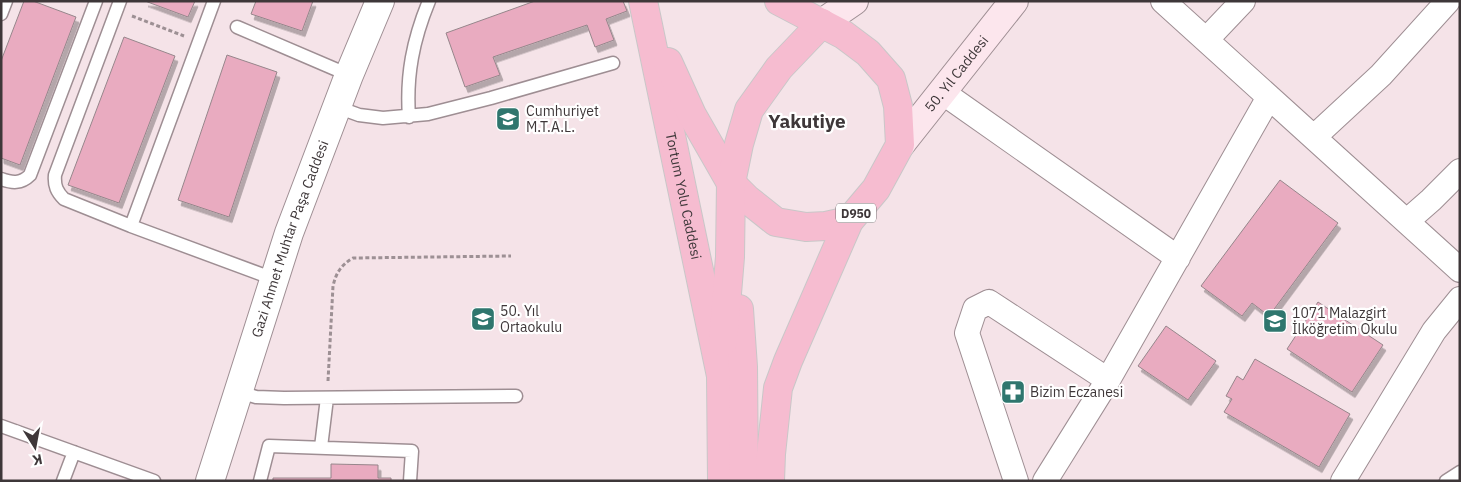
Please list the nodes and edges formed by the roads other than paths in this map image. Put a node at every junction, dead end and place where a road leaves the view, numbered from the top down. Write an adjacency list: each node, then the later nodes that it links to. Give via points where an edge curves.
1 (6, 1): 14 (lane)
2 (96, 1): 27 (lane, via 30,175 15,183)
3 (214, 1): 31 (lane)
4 (380, 1): 19 (street, Gazi Ahmet Muhtar Paşa Caddesi)
5 (429, 1): 23 (lane, via 420,22 411,61 407,93)
6 (779, 1): 15 (highway)
7 (854, 1): 15 (main road)
8 (1014, 1): 20 (main road, 50. Yıl Caddesi)
9 (1163, 1): 17 (street)
10 (1243, 1): 17 (street)
11 (1448, 1): 24 (street, via 1381,75)
12 (119, 6): 31 (lane, via 55,182 64,199)
13 (645, 8): 28 (highway, Tortum Yolu Caddesi, via 692,115); 36 (highway, Tortum Yolu Caddesi)
14 (1, 14)
15 (822, 23): 25 (highway, via 868,53 890,79 898,106); 28 (highway, Tortum Yolu Caddesi, via 779,68 749,110)
16 (237, 27): 19 (lane)
17 (1206, 40): 21 (street)
18 (613, 63): 23 (lane, via 482,100)
19 (350, 75): 22 (street, Gazi Ahmet Muhtar Paşa Caddesi)
20 (942, 92): 25 (main road, 50. Yıl Caddesi); 32 (street)
21 (1269, 97): 24 (street); 32 (street)
22 (337, 107): 23 (lane, via 371,117); 34 (street, Gazi Ahmet Muhtar Paşa Caddesi)
23 (409, 116)
24 (1314, 137): 30 (street)
25 (900, 145): 29 (highway, D950, via 876,189)
26 (1460, 171): 30 (street)
27 (1, 179)
28 (730, 183): 29 (highway, Tortum Yolu Caddesi, via 776,222 806,227); 36 (highway, Tortum Yolu Caddesi, via 730,257); 51 (highway, via 743,367)
29 (849, 221): 52 (highway, D950, via 778,388)
30 (1407, 221): 33 (street)
31 (131, 226): 34 (lane)
32 (1178, 258): 37 (street)
33 (1460, 270)
34 (274, 280): 38 (street, Gazi Ahmet Muhtar Paşa Caddesi)
35 (1460, 299): 55 (street, via 1434,331)
36 (721, 376): 50 (highway, Tortum Yolu Caddesi)
37 (1108, 380): 53 (street, via 989,302 975,309 967,333); 54 (street)
38 (239, 392): 40 (lane, via 256,397); 47 (street, Gazi Ahmet Muhtar Paşa Caddesi)
39 (516, 396): 40 (lane)
40 (327, 398): 42 (lane)
41 (1, 426): 43 (lane)
42 (321, 447): 48 (lane, via 269,446); 49 (lane, via 412,451)
43 (74, 452): 45 (lane); 46 (lane)
44 (1460, 472): 56 (lane)
45 (63, 481)
46 (154, 481)
47 (210, 481)
48 (260, 481)
49 (410, 481)
50 (722, 481)
51 (744, 481)
52 (770, 481)
53 (1016, 481)
54 (1046, 481)
55 (1343, 481)
56 (1446, 481)

